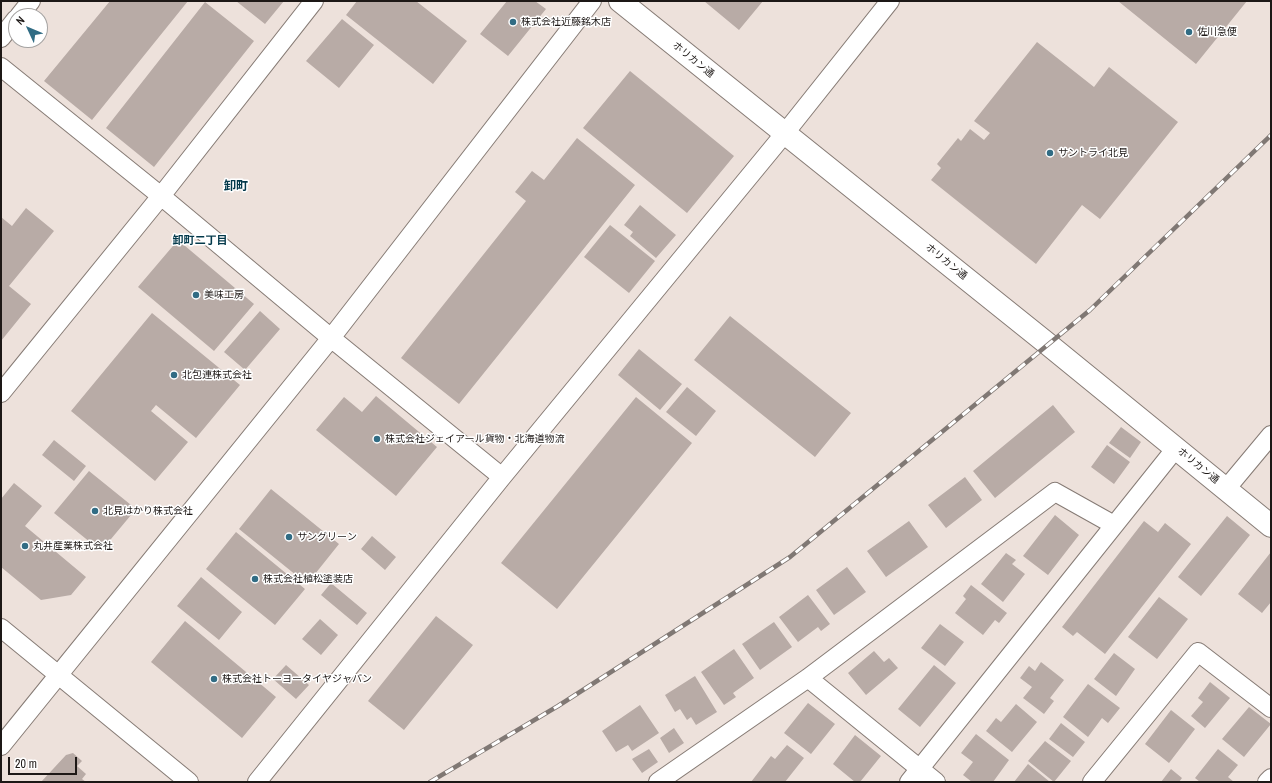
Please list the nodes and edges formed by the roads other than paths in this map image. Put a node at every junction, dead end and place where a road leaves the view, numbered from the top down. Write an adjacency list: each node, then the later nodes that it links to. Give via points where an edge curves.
1 (314, 1): 9 (street)
2 (592, 1): 10 (street)
3 (620, 1): 8 (street, ホリカン通)
4 (890, 1): 8 (street)
5 (8, 29): 6 (street)
6 (1, 38)
7 (1, 67): 9 (street)
8 (785, 133): 13 (street, ホリカン通); 14 (street)
9 (161, 196): 10 (street); 11 (street)
10 (331, 338): 14 (street); 19 (street)
11 (1, 393)
12 (1271, 435): 15 (street)
13 (1176, 448): 15 (street, ホリカン通); 16 (street)
14 (502, 477): 26 (street)
15 (1226, 489): 17 (street, ホリカン通)
16 (1114, 526): 20 (street, via 1055,492); 23 (street)
17 (1271, 526)
18 (1, 628): 19 (street)
19 (58, 674): 22 (street); 25 (street)
20 (808, 678): 23 (street); 27 (street)
21 (1271, 708): 29 (street, via 1198,652)
22 (1, 746)
23 (914, 775): 28 (street)
24 (1271, 778): 30 (street)
25 (189, 782)
26 (257, 782)
27 (658, 782)
28 (936, 782)
29 (1092, 782)
30 (1268, 782)

